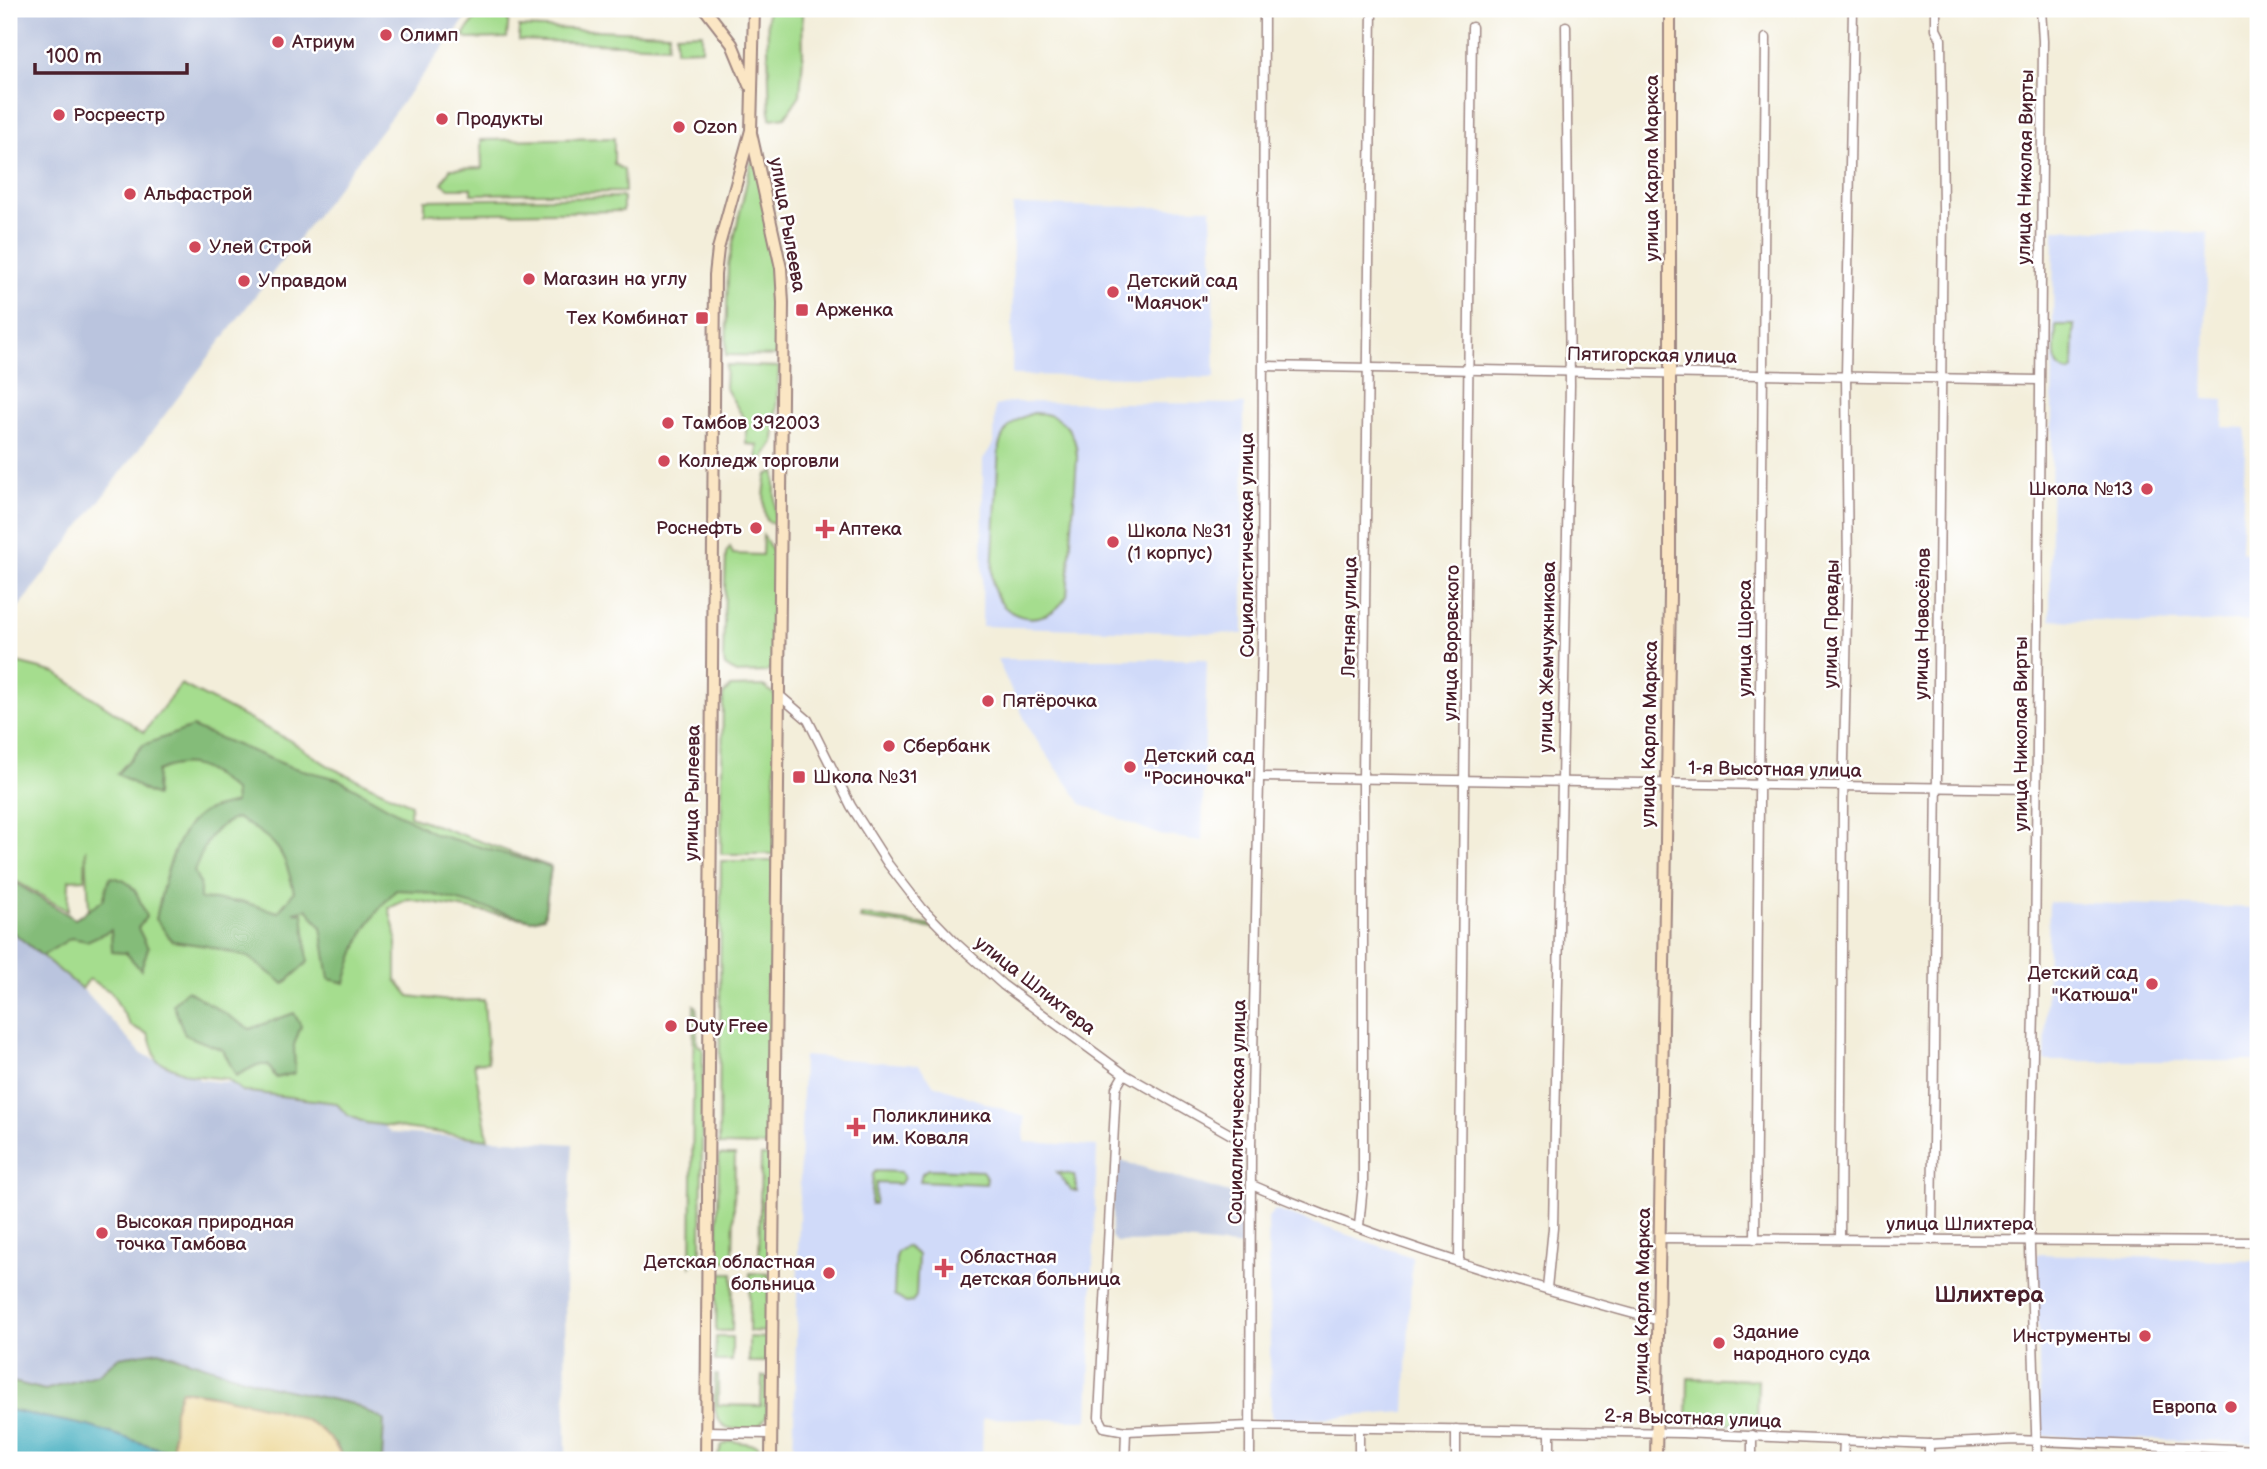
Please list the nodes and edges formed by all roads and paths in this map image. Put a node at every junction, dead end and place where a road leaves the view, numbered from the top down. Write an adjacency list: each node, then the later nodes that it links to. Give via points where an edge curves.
1 (705, 9): 12 (main road, via 732,44)
2 (754, 9): 12 (main road, улица Рылеева)
3 (1264, 9): 14 (street, Социалистическая улица)
4 (1372, 9): 15 (street, Летняя улица)
5 (1670, 9): 18 (main road, улица Карла Маркса)
6 (1853, 9): 20 (street, улица Правды)
7 (1936, 9): 21 (street, улица Новосёлов, via 1941,39 1943,210)
8 (2041, 9): 22 (street, улица Николая Вирты)
9 (1566, 26): 17 (street, улица Жемчужникова)
10 (1472, 27): 16 (street, улица Воровского)
11 (1766, 38): 19 (street, улица Щорса)
12 (752, 97): 13 (main road, улица Рылеева)
13 (751, 130): 23 (main road, улица Рылеева, via 781,268 783,303); 51 (main road, улица Рылеева, via 715,275)
14 (1264, 366): 15 (street, Пятигорская улица); 24 (street, Социалистическая улица)
15 (1369, 368): 16 (street, Пятигорская улица); 25 (street, Летняя улица)
16 (1471, 369): 17 (street, Пятигорская улица); 26 (street, улица Воровского)
17 (1570, 371): 18 (street, Пятигорская улица); 27 (street, улица Жемчужникова)
18 (1669, 372): 19 (street, Пятигорская улица); 28 (main road, улица Карла Маркса)
19 (1761, 374): 20 (street, Пятигорская улица); 29 (street, улица Щорса)
20 (1846, 375): 21 (street, Пятигорская улица); 30 (street, улица Правды)
21 (1940, 378): 22 (street, Пятигорская улица); 31 (street, улица Новосёлов)
22 (2039, 380): 32 (street, улица Николая Вирты)
23 (779, 695): 33 (street, улица Шлихтера, via 808,720 851,806 922,908 1003,985); 52 (main road, улица Рылеева)
24 (1260, 777): 25 (street, 1-я Высотная улица); 34 (street, Социалистическая улица)
25 (1363, 779): 26 (street, 1-я Высотная улица); 36 (street, Летняя улица, via 1363,1185)
26 (1466, 780): 27 (street, 1-я Высотная улица); 43 (street, улица Воровского)
27 (1560, 782): 28 (street, 1-я Высотная улица); 44 (street, улица Жемчужникова, via 1553,1227)
28 (1667, 784): 29 (street, 1-я Высотная улица); 37 (main road, улица Карла Маркса)
29 (1760, 785): 30 (street, 1-я Высотная улица); 38 (street, улица Щорса)
30 (1843, 787): 31 (street, 1-я Высотная улица); 39 (street, улица Правды)
31 (1936, 788): 32 (street, 1-я Высотная улица); 40 (street, улица Новосёлов)
32 (2036, 789): 41 (street, улица Николая Вирты)
33 (1124, 1074): 34 (street, улица Шлихтера); 49 (street, via 1116,1088 1099,1417 1104,1427)
34 (1251, 1146): 35 (street, Социалистическая улица)
35 (1252, 1185): 36 (street); 46 (street, Социалистическая улица)
36 (1359, 1226): 43 (street)
37 (1661, 1238): 38 (street, улица Шлихтера); 45 (main road, улица Карла Маркса)
38 (1755, 1239): 39 (street, улица Шлихтера)
39 (1840, 1239): 40 (street, улица Шлихтера)
40 (1932, 1240): 41 (street, улица Шлихтера)
41 (2030, 1240): 42 (street, улица Шлихтера); 56 (street, улица Николая Вирты)
42 (2258, 1242)
43 (1459, 1260): 44 (street)
44 (1547, 1288): 45 (street)
45 (1660, 1321): 53 (main road, улица Карла Маркса)
46 (1250, 1426): 47 (street, 2-я Высотная улица); 49 (street, 2-я Высотная улица); 62 (street, Социалистическая улица)
47 (1359, 1428): 48 (street, 2-я Высотная улица); 63 (street)
48 (1456, 1429): 50 (street, 2-я Высотная улица); 64 (street)
49 (1126, 1431): 61 (street)
50 (1550, 1431): 53 (street, 2-я Высотная улица); 65 (street)
51 (705, 1432): 52 (street); 59 (main road, улица Рылеева)
52 (771, 1433): 60 (main road, улица Рылеева)
53 (1657, 1433): 54 (street, 2-я Высотная улица); 66 (main road, улица Карла Маркса)
54 (1752, 1435): 55 (street, 2-я Высотная улица); 67 (street)
55 (1844, 1441): 57 (street, 2-я Высотная улица); 68 (street)
56 (2035, 1443): 57 (street, 2-я Высотная улица); 58 (street, 2-я Высотная улица); 70 (street, улица Николая Вирты)
57 (1929, 1444): 69 (street)
58 (2258, 1450)
59 (706, 1460)
60 (771, 1460)
61 (1125, 1460)
62 (1250, 1460)
63 (1359, 1460)
64 (1456, 1460)
65 (1550, 1460)
66 (1656, 1460)
67 (1752, 1460)
68 (1843, 1460)
69 (1929, 1460)
70 (2037, 1460)

